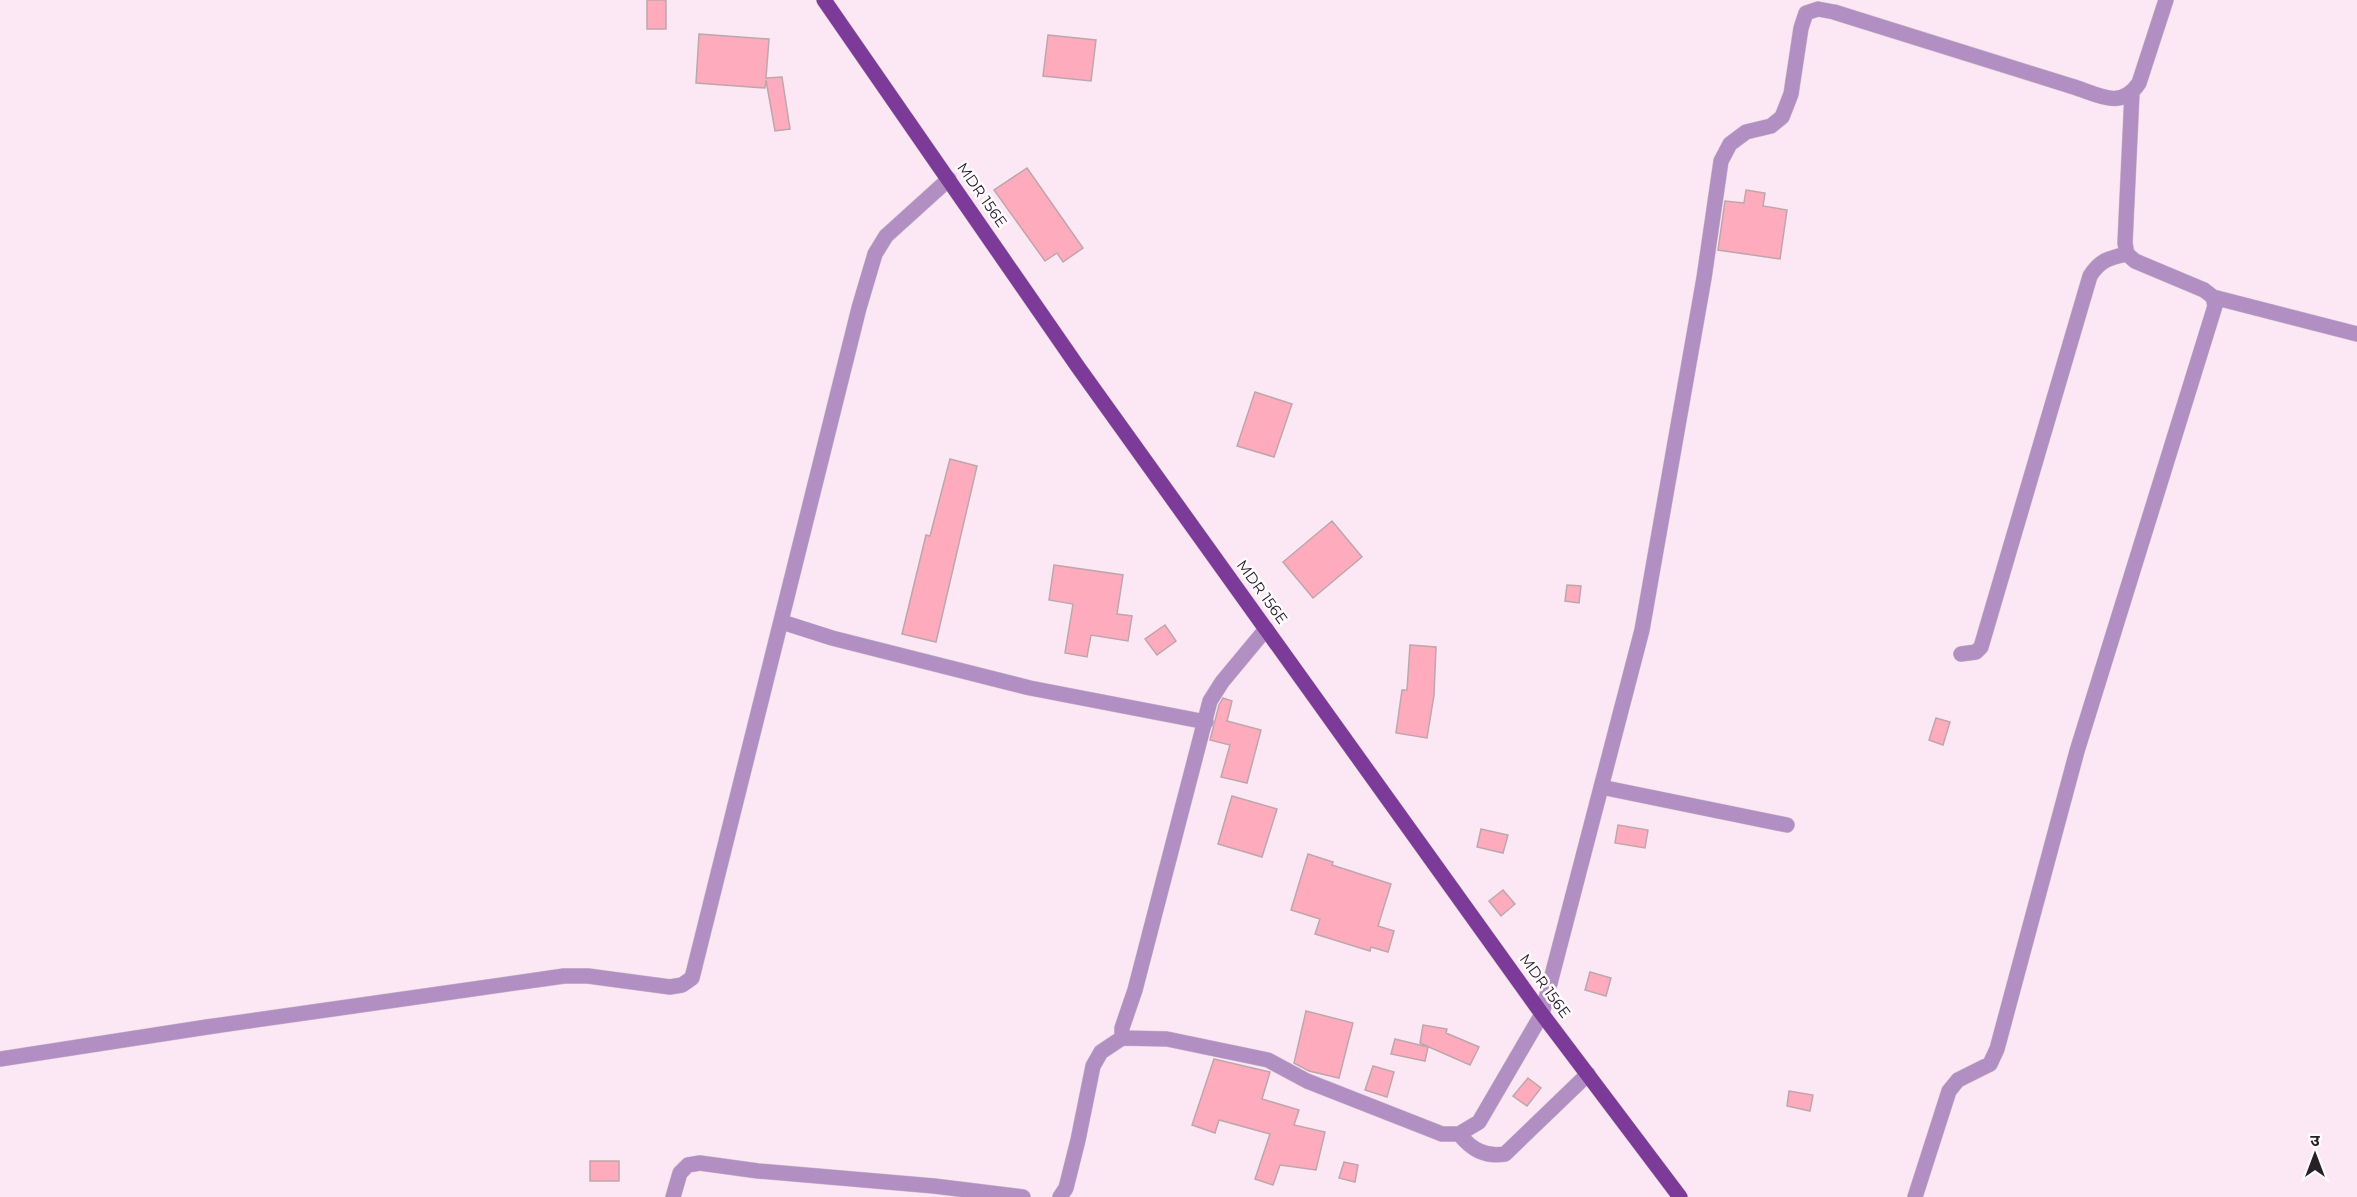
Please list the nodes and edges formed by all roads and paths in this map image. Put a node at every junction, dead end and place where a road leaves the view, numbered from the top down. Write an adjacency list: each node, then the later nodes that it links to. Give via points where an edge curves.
1 (824, 0): 5 (main road, MDR 156E)
2 (2166, 0): 4 (street, via 2139,83)
3 (1802, 7): 4 (street, via 1834,12 2113,99 2124,99); 13 (street, via 1791,94 1782,117 1771,126 1746,132 1730,144 1721,161 1642,630)
4 (2132, 93): 6 (street)
5 (949, 179): 9 (street, via 886,236 875,254); 10 (main road, MDR 156E)
6 (2127, 254): 7 (street, via 2134,261 2205,290); 11 (street, via 2105,259 2090,276 1981,646 1976,652)
7 (2213, 297): 8 (street); 24 (street, via 2215,306 2077,751 1997,1049 1990,1065 1958,1080 1949,1091)
8 (2357, 334)
9 (782, 622): 12 (street, via 1030,688); 17 (street, via 692,978 682,985 564,976)
10 (1266, 629): 12 (street, via 1210,701); 15 (main road, MDR 156E)
11 (1961, 654)
12 (1206, 722): 16 (street)
13 (1601, 787): 14 (street); 15 (street)
14 (1787, 825)
15 (1542, 1014): 18 (main road, MDR 156E); 19 (street, via 1479,1122)
16 (1122, 1038): 19 (street, via 1167,1039 1268,1060 1307,1081 1442,1134); 22 (street, via 1101,1052 1093,1066 1066,1188)
17 (0, 1059)
18 (1588, 1074): 19 (street, via 1505,1154 1492,1156 1478,1151); 23 (main road, MDR 156E)
19 (1459, 1134)
20 (673, 1197): 21 (street, via 680,1173 700,1163)
21 (1023, 1197)
22 (1060, 1197)
23 (1680, 1197)
24 (1915, 1197)

